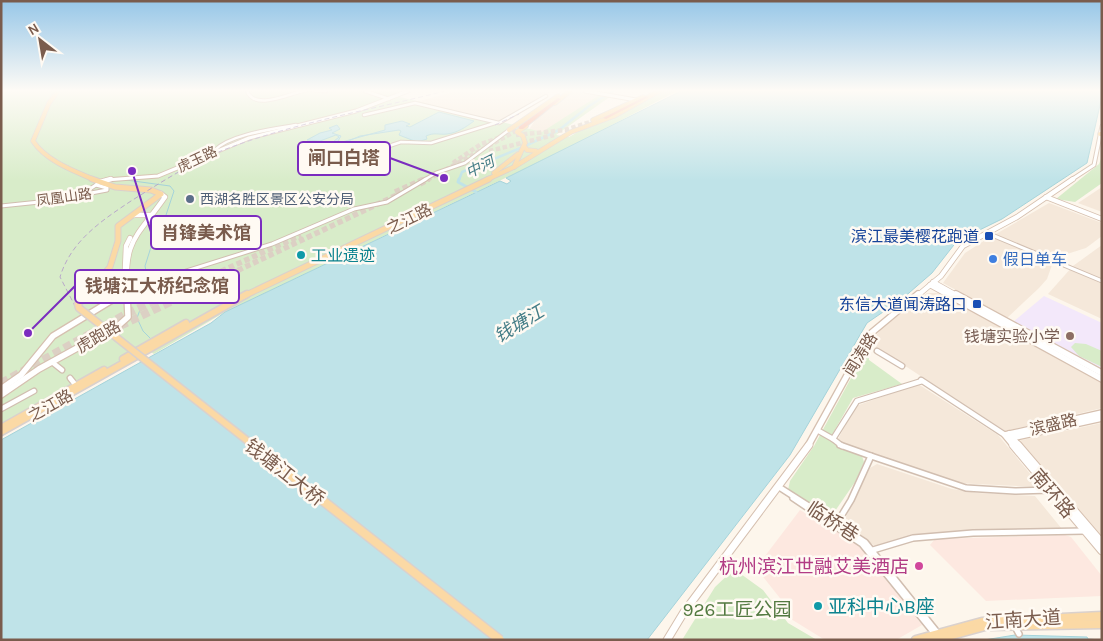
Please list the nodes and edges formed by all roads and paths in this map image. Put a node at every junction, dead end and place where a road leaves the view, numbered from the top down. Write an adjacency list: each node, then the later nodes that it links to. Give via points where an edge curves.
1 (41, 121): 19 (main road, via 34,144)
2 (315, 121): 19 (main road, 虎玉路, via 249,138 158,176 118,176)
3 (490, 121): 9 (street)
4 (503, 121): 9 (street)
5 (524, 121): 12 (main road)
6 (529, 121): 11 (highway)
7 (589, 121): 16 (main road, 之江路)
8 (601, 121): 17 (main road, 之江路, via 571,132)
9 (499, 123): 15 (street, via 427,144 401,142)
10 (1102, 126): 13 (main road, 闻涛路)
11 (518, 130): 12 (main road); 14 (main road)
12 (507, 132): 31 (street, via 465,163 436,173 387,202 354,209 272,244)
13 (1101, 133): 23 (main road, 闻涛路, via 1094,165)
14 (523, 146): 16 (main road); 17 (main road)
15 (380, 149)
16 (536, 151): 17 (main road, 之江路)
17 (518, 162): 18 (main road, 之江路); 18 (main road); 20 (main road, 之江路)
18 (490, 176): 20 (main road, 之江路)
19 (97, 184): 21 (main road); 22 (street); 22 (street, 凤凰山路, via 108,188)
20 (467, 188): 47 (main road, 之江路, via 224,302); 49 (main road, 之江路, via 237,299)
21 (161, 194): 25 (main road); 26 (main road, 虎跑路, via 162,198)
22 (76, 196): 24 (street, 凤凰山路)
23 (1046, 197): 27 (main road); 30 (main road, 闻涛路, via 963,246)
24 (1, 206)
25 (133, 215): 26 (main road); 65 (main road, 钱塘江大桥, bridge, via 118,226 118,240 105,277 81,300 79,308)
26 (148, 216): 32 (main road, 虎跑路, via 126,246)
27 (1102, 219)
28 (994, 236): 29 (street)
29 (1102, 281)
30 (931, 284): 37 (main road); 39 (main road); 48 (main road, 闻涛路, via 870,334)
31 (149, 285): 32 (street)
32 (125, 291): 34 (main road, 虎跑路, via 128,317 125,321); 41 (main road, 虎跑路, via 118,299 53,336 21,375)
33 (876, 351): 35 (street)
34 (52, 362): 36 (street); 43 (main road, 虎跑路)
35 (902, 366)
36 (62, 370)
37 (1102, 374)
38 (70, 378): 40 (street)
39 (1102, 380)
40 (74, 383)
41 (1, 389)
42 (34, 392): 44 (street)
43 (1, 395)
44 (1, 409)
45 (1102, 413): 50 (main road, 滨盛路)
46 (1102, 418): 50 (main road, 滨盛路)
47 (1, 428)
48 (817, 430): 51 (street); 53 (main road, 闻涛路)
49 (1, 432)
50 (1009, 437): 51 (street, via 921,380 857,401); 54 (main road, 南环路); 57 (main road, 南环路)
51 (834, 439): 52 (street, via 842,446)
52 (871, 456): 54 (street, via 966,488); 55 (street)
53 (779, 488): 55 (street, 临桥巷); 64 (street, 临桥巷, via 862,544); 66 (main road, 闻涛路)
54 (1050, 490): 56 (main road, 南环路)
55 (837, 523): 58 (street, 临桥巷)
56 (1085, 531): 58 (street, via 965,533 913,538); 59 (main road, 南环路)
57 (1102, 543)
58 (873, 550): 64 (street, 临桥巷)
59 (1102, 551)
60 (1102, 616): 64 (main road, 江南大道, via 982,622)
61 (1013, 624): 62 (main road); 63 (street); 64 (main road)
62 (1102, 624)
63 (1019, 634)
64 (934, 635): 67 (main road, 江南大道)
65 (500, 640)
66 (667, 640)
67 (916, 640)

